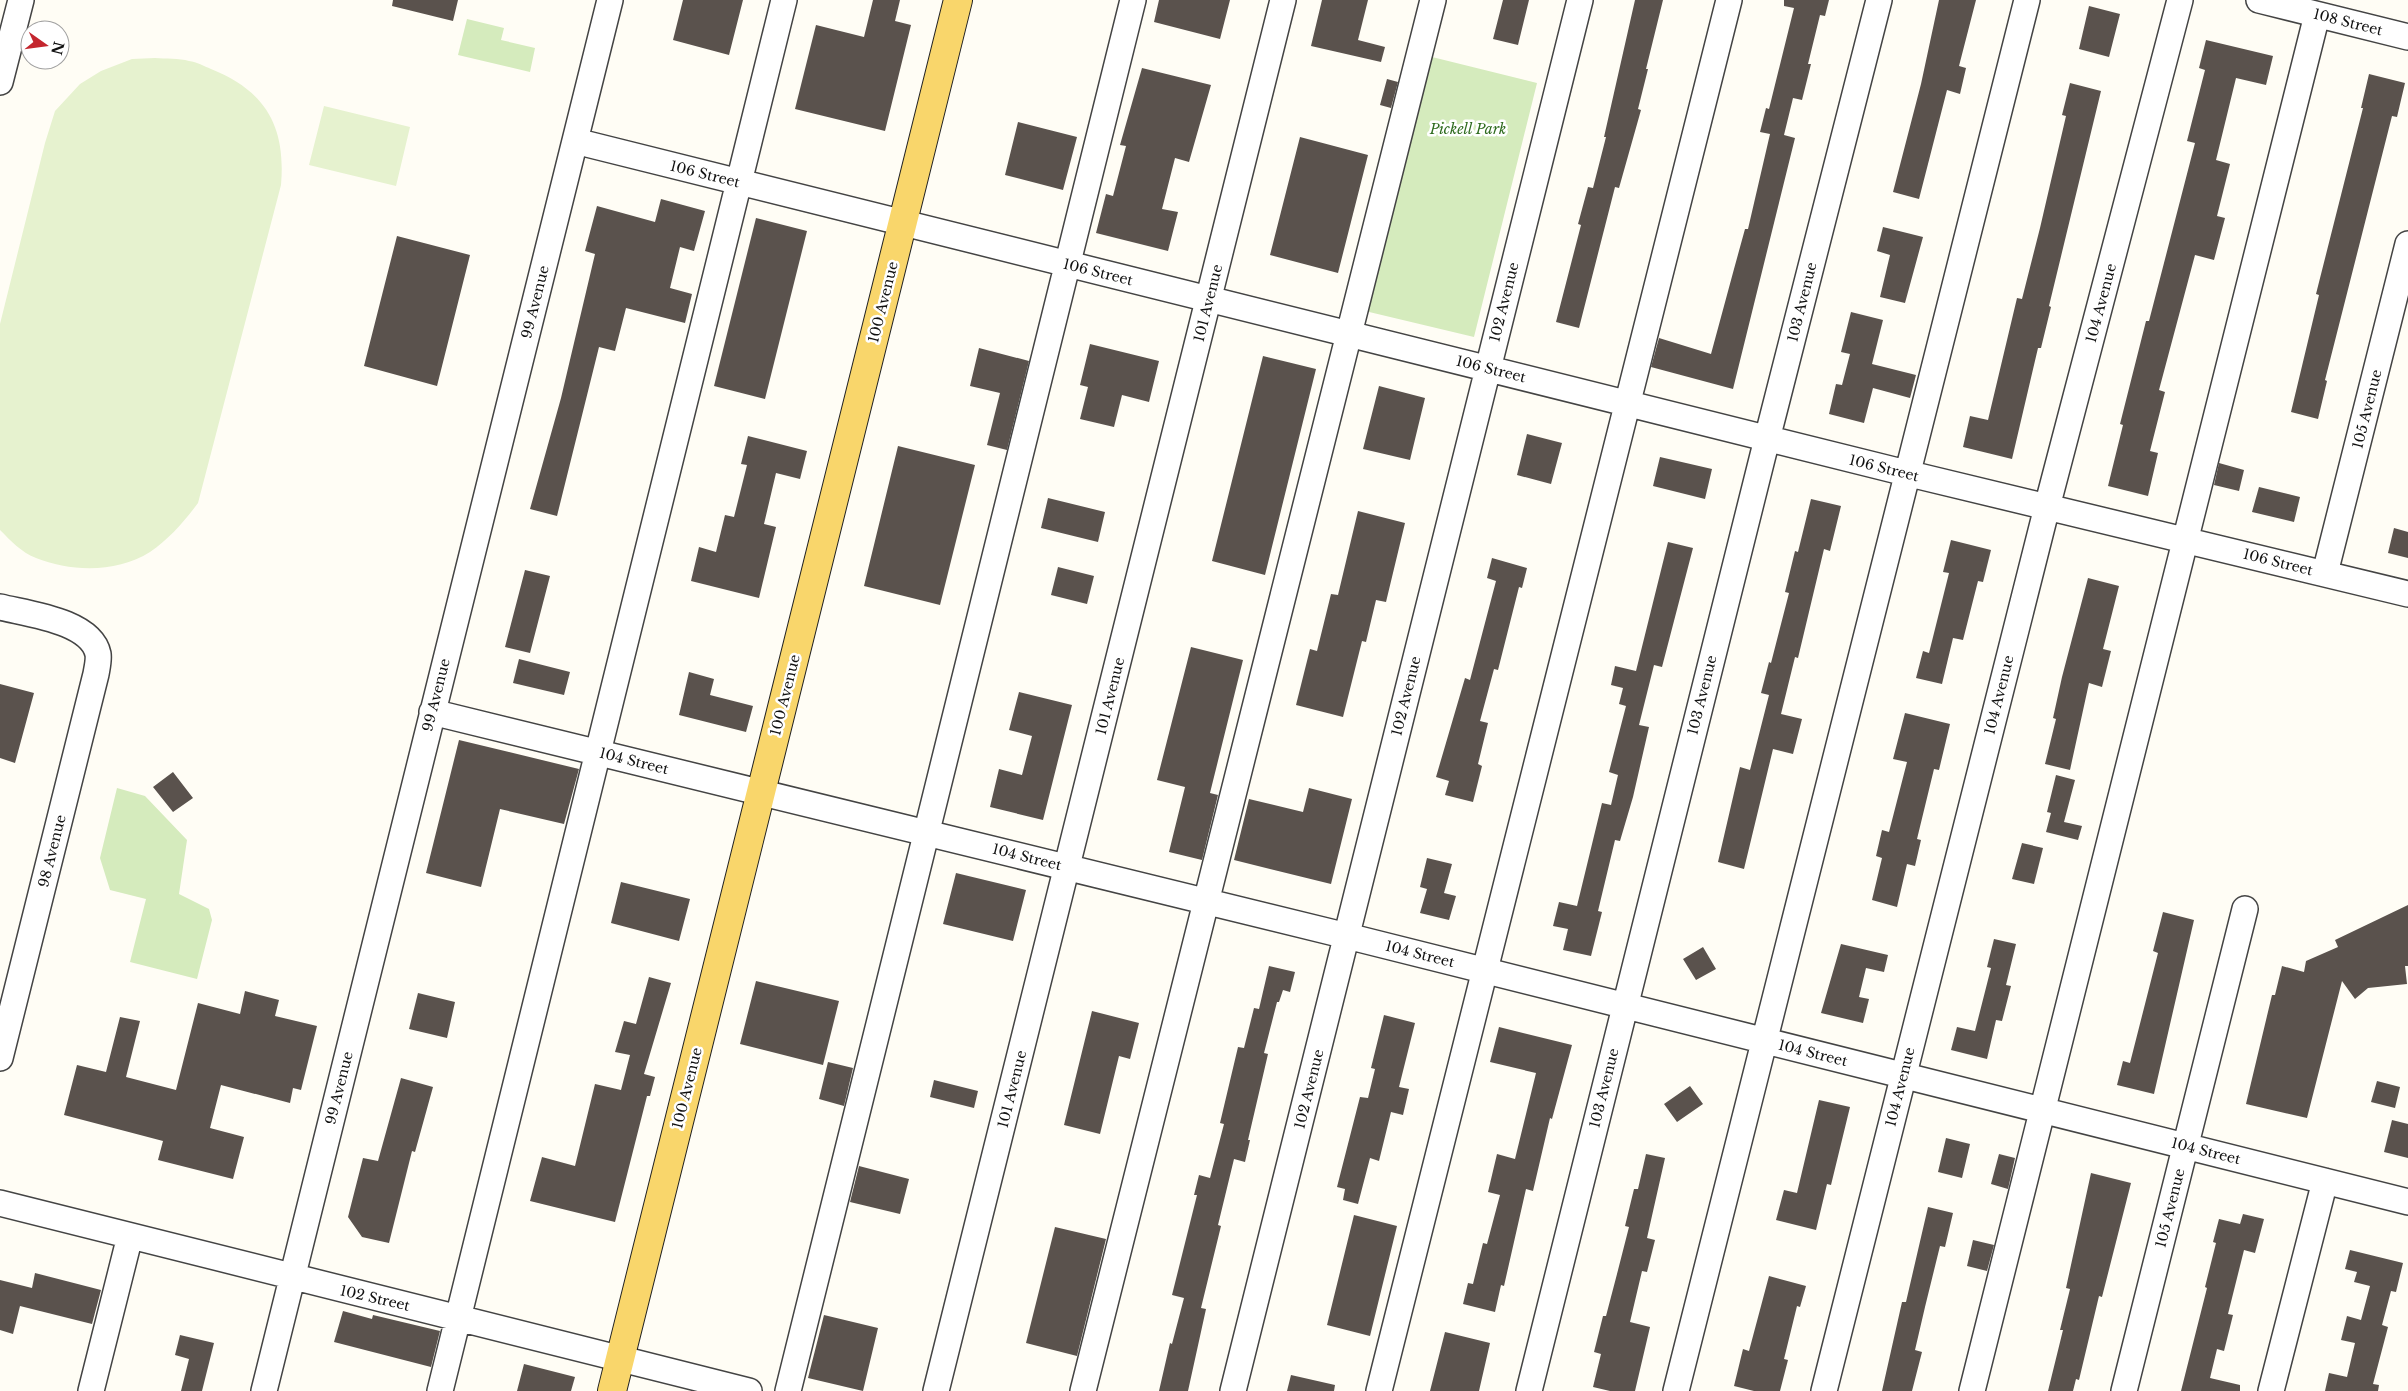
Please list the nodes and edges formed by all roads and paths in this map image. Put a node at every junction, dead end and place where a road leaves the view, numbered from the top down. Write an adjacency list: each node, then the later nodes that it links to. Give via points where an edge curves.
1 (610, 0): 17 (street, 99 Avenue)
2 (784, 0): 18 (street)
3 (958, 0): 19 (main road, 100 Avenue)
4 (1133, 0): 21 (street)
5 (1282, 0): 22 (street, 101 Avenue)
6 (1433, 0): 23 (street)
7 (1580, 0): 24 (street, 102 Avenue)
8 (1729, 0): 25 (street)
9 (1879, 0): 26 (street, 103 Avenue)
10 (2027, 0): 27 (street)
11 (2180, 0): 28 (street, 104 Avenue)
12 (2259, 0): 14 (street, 108 Street)
13 (14, 1): 16 (street)
14 (2318, 15): 15 (street, 108 Street); 29 (street)
15 (2408, 37)
16 (0, 82)
17 (575, 141): 18 (street, 106 Street); 33 (street, 99 Avenue)
18 (739, 182): 19 (street, 106 Street); 34 (street)
19 (903, 224): 21 (street, 106 Street); 35 (main road, 100 Avenue)
20 (2408, 244): 30 (street, 105 Avenue)
21 (1067, 264): 22 (street, 106 Street); 36 (street)
22 (1208, 300): 23 (street, 106 Street); 37 (street, 101 Avenue)
23 (1349, 334): 24 (street, 106 Street); 38 (street)
24 (1487, 368): 25 (street, 106 Street); 40 (street, 102 Avenue)
25 (1628, 404): 26 (street, 106 Street); 41 (street)
26 (1766, 439): 27 (street, 106 Street); 42 (street, 103 Avenue)
27 (1906, 473): 28 (street, 106 Street); 43 (street)
28 (2047, 507): 29 (street, 106 Street); 45 (street, 104 Avenue)
29 (2184, 539): 30 (street, 106 Street); 46 (street)
30 (2325, 573): 31 (street, 106 Street)
31 (2408, 594)
32 (0, 607): 44 (street, 98 Avenue, via 70,625 86,634 98,655 96,674)
33 (432, 712): 34 (street, 104 Street); 52 (street, 99 Avenue)
34 (596, 752): 35 (street, 104 Street); 53 (street)
35 (760, 792): 36 (street, 104 Street); 54 (main road, 100 Avenue)
36 (927, 832): 37 (street, 104 Street); 60 (street)
37 (1067, 867): 38 (street, 104 Street); 61 (street, 101 Avenue)
38 (1206, 901): 40 (street, 104 Street); 62 (street)
39 (2245, 908): 47 (street, 105 Avenue)
40 (1347, 936): 41 (street, 104 Street); 63 (street, 102 Avenue)
41 (1484, 970): 42 (street, 104 Street); 64 (street)
42 (1625, 1006): 43 (street, 104 Street); 65 (street, 103 Avenue)
43 (1764, 1041): 45 (street, 104 Street); 66 (street)
44 (0, 1058)
45 (1903, 1076): 46 (street, 104 Street); 67 (street, 104 Avenue)
46 (2041, 1111): 47 (street, 104 Street); 68 (street)
47 (2185, 1146): 48 (street, 104 Street); 69 (street, 105 Avenue)
48 (2325, 1181): 49 (street, 104 Street); 70 (street)
49 (2408, 1202)
50 (0, 1203): 51 (street, 102 Street)
51 (130, 1236): 52 (street, 102 Street); 55 (street)
52 (292, 1278): 53 (street, 102 Street); 56 (street, 99 Avenue)
53 (460, 1318): 54 (street, 102 Street); 57 (street)
54 (620, 1359): 58 (main road, 100 Avenue); 59 (street, 102 Street)
55 (91, 1391)
56 (264, 1391)
57 (440, 1391)
58 (612, 1391)
59 (750, 1391)
60 (788, 1391)
61 (936, 1391)
62 (1083, 1391)
63 (1233, 1391)
64 (1379, 1391)
65 (1529, 1391)
66 (1676, 1391)
67 (1824, 1391)
68 (1972, 1391)
69 (2124, 1391)
70 (2272, 1391)

